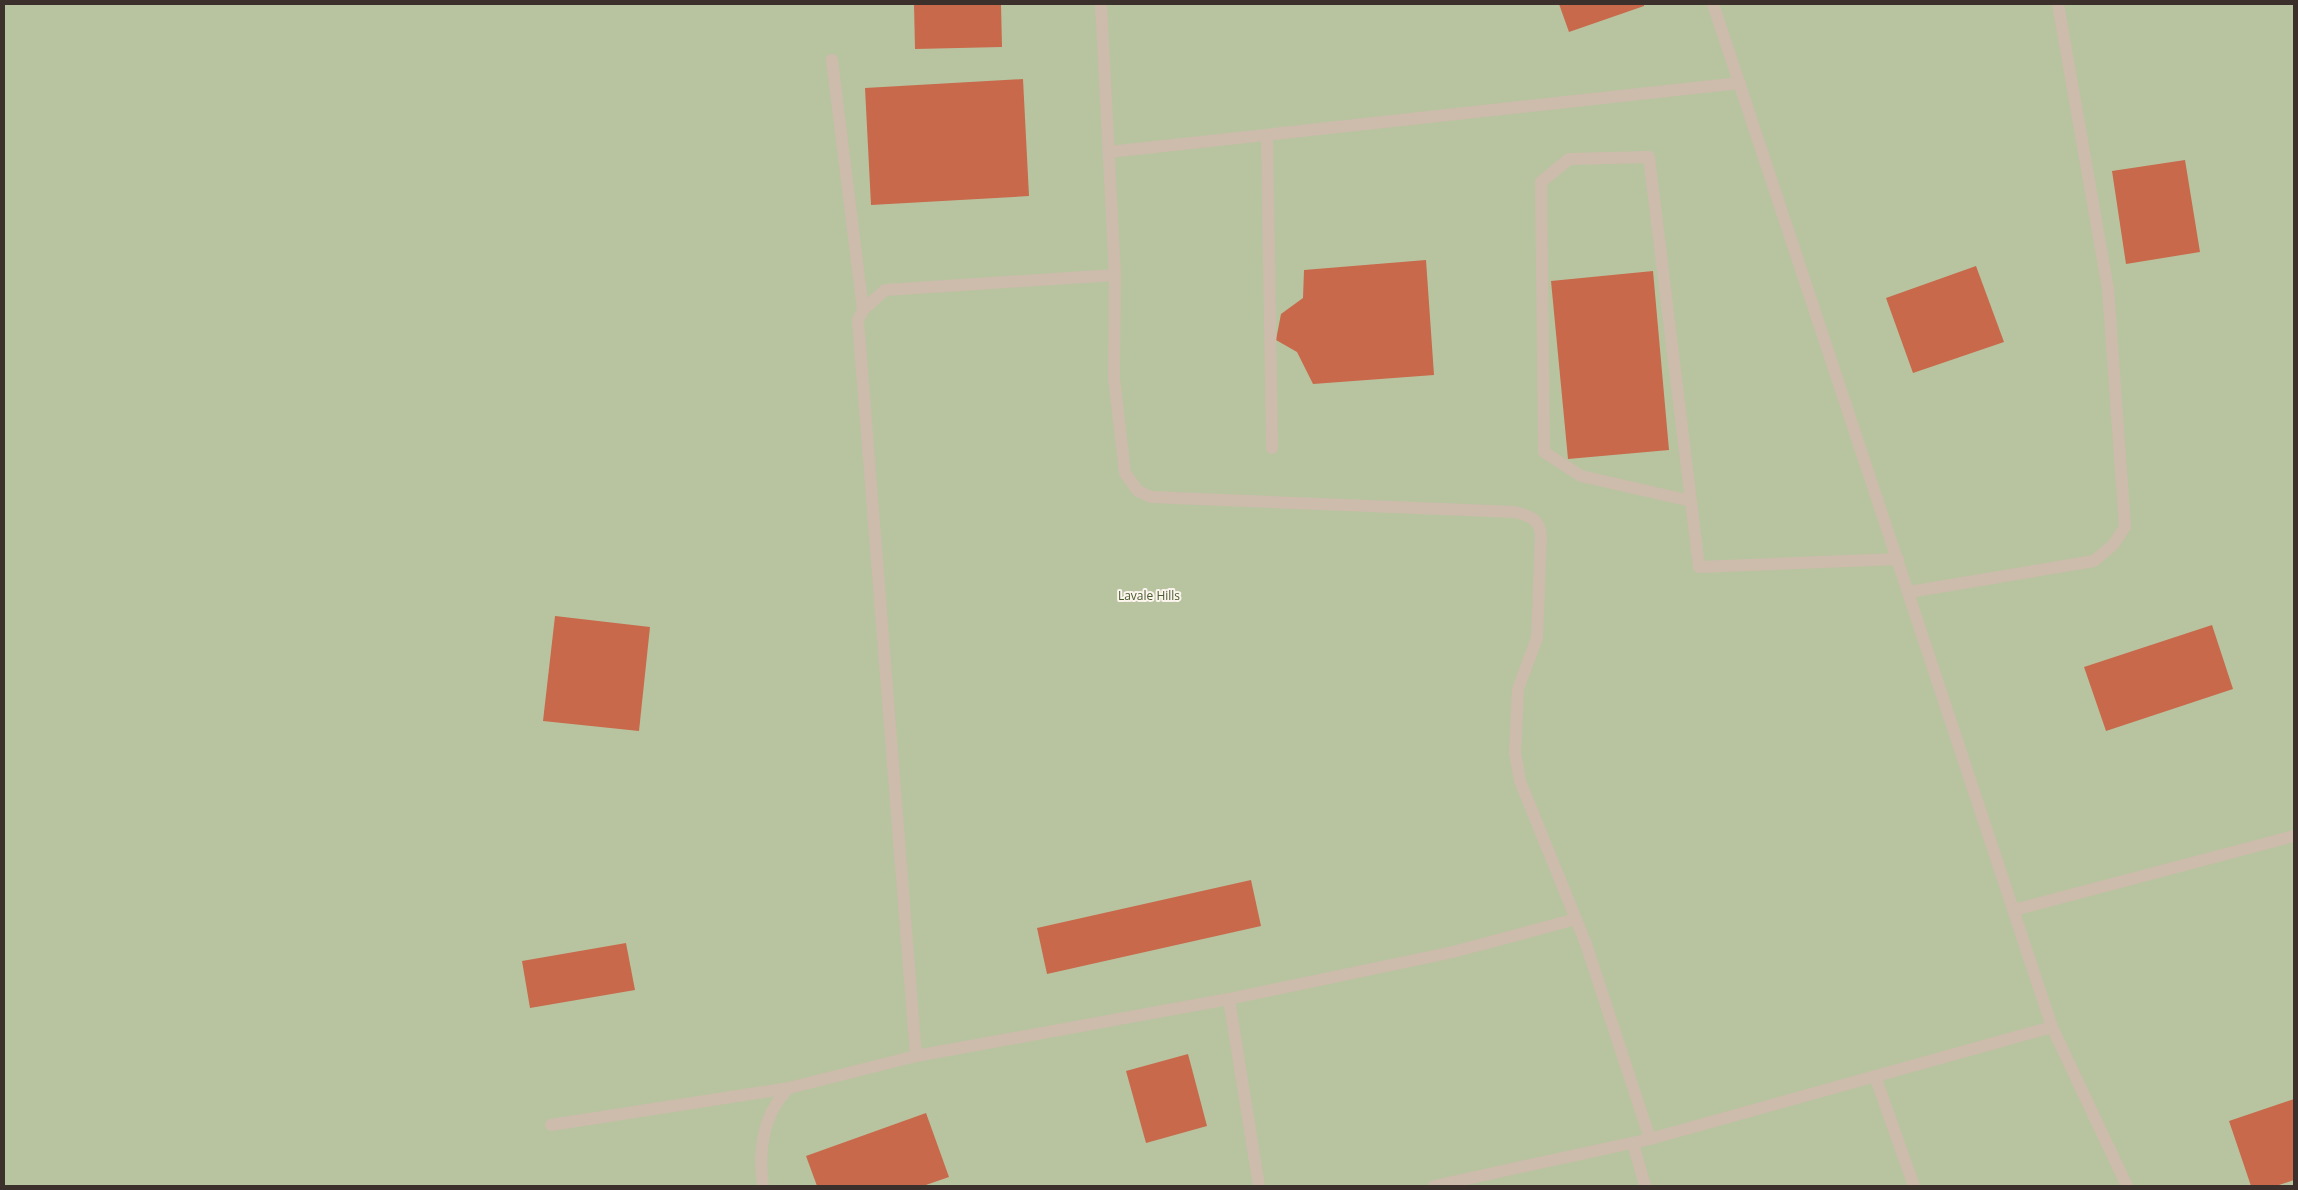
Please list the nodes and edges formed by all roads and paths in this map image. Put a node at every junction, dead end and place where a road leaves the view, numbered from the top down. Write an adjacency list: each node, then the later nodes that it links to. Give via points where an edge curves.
1 (1101, 4): 7 (lane)
2 (1713, 4): 5 (lane)
3 (2058, 4): 13 (lane, via 2108,289 2125,527 2113,545 2094,561)
4 (832, 60): 9 (lane)
5 (1740, 83): 6 (lane); 12 (lane)
6 (1267, 135): 7 (lane); 10 (lane)
7 (1109, 152): 8 (lane)
8 (1115, 275): 9 (lane, via 885,290); 16 (lane, via 1115,388 1125,473 1138,491 1152,497 1515,512 1537,521 1541,536 1537,638 1518,689 1515,753 1520,782)
9 (863, 310): 19 (lane, via 858,320)
10 (1272, 448)
11 (1691, 501): 11 (lane, via 1648,157 1569,159 1541,182 1544,452 1581,476); 12 (lane, via 1699,567)
12 (1898, 559): 13 (lane)
13 (1909, 592): 15 (lane)
14 (2294, 836): 15 (lane)
15 (2014, 910): 18 (lane)
16 (1576, 919): 17 (lane, via 1453,952); 23 (lane)
17 (1229, 999): 19 (lane); 26 (lane)
18 (2052, 1027): 20 (lane); 30 (lane)
19 (916, 1056): 21 (lane)
20 (1875, 1076): 23 (lane); 29 (lane)
21 (789, 1088): 22 (lane); 25 (lane, via 776,1101 768,1116 762,1149)
22 (551, 1125)
23 (1650, 1139): 24 (lane)
24 (1633, 1143): 27 (lane); 28 (lane)
25 (763, 1186)
26 (1259, 1186)
27 (1434, 1186)
28 (1645, 1186)
29 (1914, 1186)
30 (2126, 1186)

